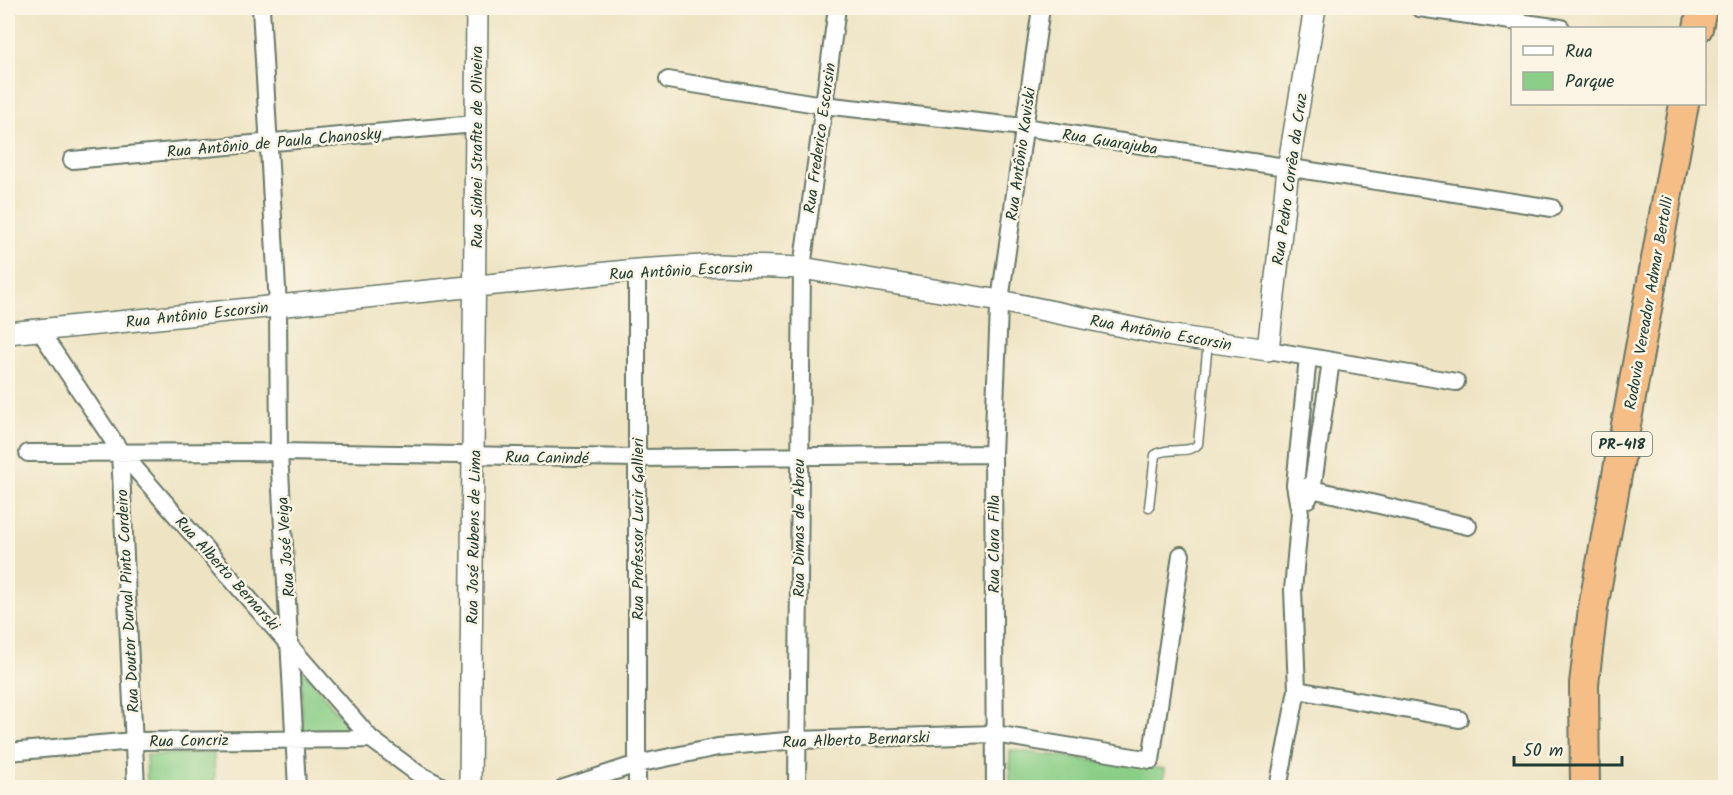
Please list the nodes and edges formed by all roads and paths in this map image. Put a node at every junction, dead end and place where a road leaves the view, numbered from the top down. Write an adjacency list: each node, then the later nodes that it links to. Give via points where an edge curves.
1 (261, 8): 15 (street, Rua José Veiga)
2 (477, 8): 13 (street, Rua Sidnei Strafite de Oliveira)
3 (837, 8): 11 (street, Rua Frederico Escorsin)
4 (1041, 8): 14 (street, Rua Antônio Kaviski)
5 (1315, 8): 17 (street, Rua Pedro Corrêa da Cruz)
6 (1419, 8): 8 (street)
7 (1702, 8): 9 (highway)
8 (1554, 27)
9 (1698, 27)
10 (668, 80): 11 (street, Rua Guarajuba)
11 (823, 105): 14 (street, Rua Guarajuba); 19 (street, Rua Frederico Escorsin)
12 (1684, 105): 65 (highway, Rodovia Vereador Admar Bertolli / PR-418, via 1593,608 1584,684)
13 (475, 124): 15 (street, Rua Antônio de Paula Chanosky); 21 (street, Rua Sidnei Strafite de Oliveira)
14 (1024, 127): 17 (street, Rua Guarajuba); 22 (street, Rua Antônio Kaviski)
15 (268, 143): 16 (street, Rua Antônio de Paula Chanosky); 23 (street, Rua José Veiga)
16 (72, 160)
17 (1288, 169): 18 (street, Rua Guarajuba); 27 (street, Rua Pedro Corrêa da Cruz)
18 (1552, 208)
19 (802, 268): 20 (street, Rua Antônio Escorsin, via 718,265); 22 (street, Rua Antônio Escorsin); 38 (street, Rua Dimas de Abreu)
20 (637, 270): 21 (street, Rua Antônio Escorsin); 39 (street, Rua Professor Lucir Gallieri)
21 (476, 286): 23 (street, Rua Antônio Escorsin); 37 (street, Rua José Rubens de Lima)
22 (1000, 301): 26 (street, Rua Antônio Escorsin); 36 (street, Rua Clara Filla)
23 (278, 306): 24 (street, Rua Antônio Escorsin); 34 (street, Rua José Veiga)
24 (39, 331): 25 (street, Rua Antônio Escorsin); 33 (street, Rua Alberto Bernarski)
25 (8, 333)
26 (1208, 341): 27 (street, Rua Antônio Escorsin); 42 (lane, via 1198,444 1155,455)
27 (1268, 350): 28 (street, Rua Antônio Escorsin)
28 (1308, 357): 29 (street, Rua Antônio Escorsin); 31 (street)
29 (1331, 361): 30 (street, Rua Antônio Escorsin); 32 (street)
30 (1456, 382)
31 (1302, 418): 32 (street); 40 (street)
32 (1322, 421): 41 (street)
33 (120, 451): 34 (street, Rua Canindé); 35 (street, Rua Canindé); 46 (street, Rua Alberto Bernarski); 53 (street, Rua Doutor Durval Pinto Cordeiro)
34 (279, 452): 37 (street, Rua Canindé); 46 (street, Rua José Veiga)
35 (28, 453)
36 (993, 454): 38 (street, Rua Canindé); 49 (street, Rua Clara Filla)
37 (474, 456): 39 (street, Rua Canindé); 59 (street, Rua José Rubens de Lima)
38 (799, 456): 39 (street, Rua Canindé); 52 (street, Rua Dimas de Abreu)
39 (638, 458): 55 (street, Rua Professor Lucir Gallieri)
40 (1295, 485): 41 (street); 43 (street)
41 (1312, 490): 43 (street); 44 (street)
42 (1149, 507)
43 (1300, 513): 47 (street, via 1293,590)
44 (1468, 526)
45 (1181, 555): 49 (street, Rua Alberto Bernarski, via 1151,760)
46 (291, 644): 50 (street, Rua José Veiga); 51 (street, Rua Alberto Bernarski)
47 (1297, 690): 48 (street); 64 (street)
48 (1460, 719)
49 (995, 734): 52 (street, Rua Alberto Bernarski); 63 (street, Rua Clara Filla)
50 (295, 738): 51 (street, Rua Concriz); 53 (street, Rua Concriz); 57 (street, Rua José Veiga)
51 (371, 739): 58 (street, Rua Alberto Bernarski)
52 (797, 740): 55 (street, Rua Alberto Bernarski, via 718,747); 62 (street, Rua Dimas de Abreu)
53 (134, 741): 54 (street, Rua Concriz); 56 (street, Rua Doutor Durval Pinto Cordeiro)
54 (8, 752)
55 (637, 764): 60 (street, Rua Alberto Bernarski); 61 (street, Rua Professor Lucir Gallieri)
56 (135, 788)
57 (297, 788)
58 (445, 788)
59 (470, 788)
60 (564, 788)
61 (637, 788)
62 (797, 788)
63 (995, 788)
64 (1278, 788)
65 (1585, 788)

